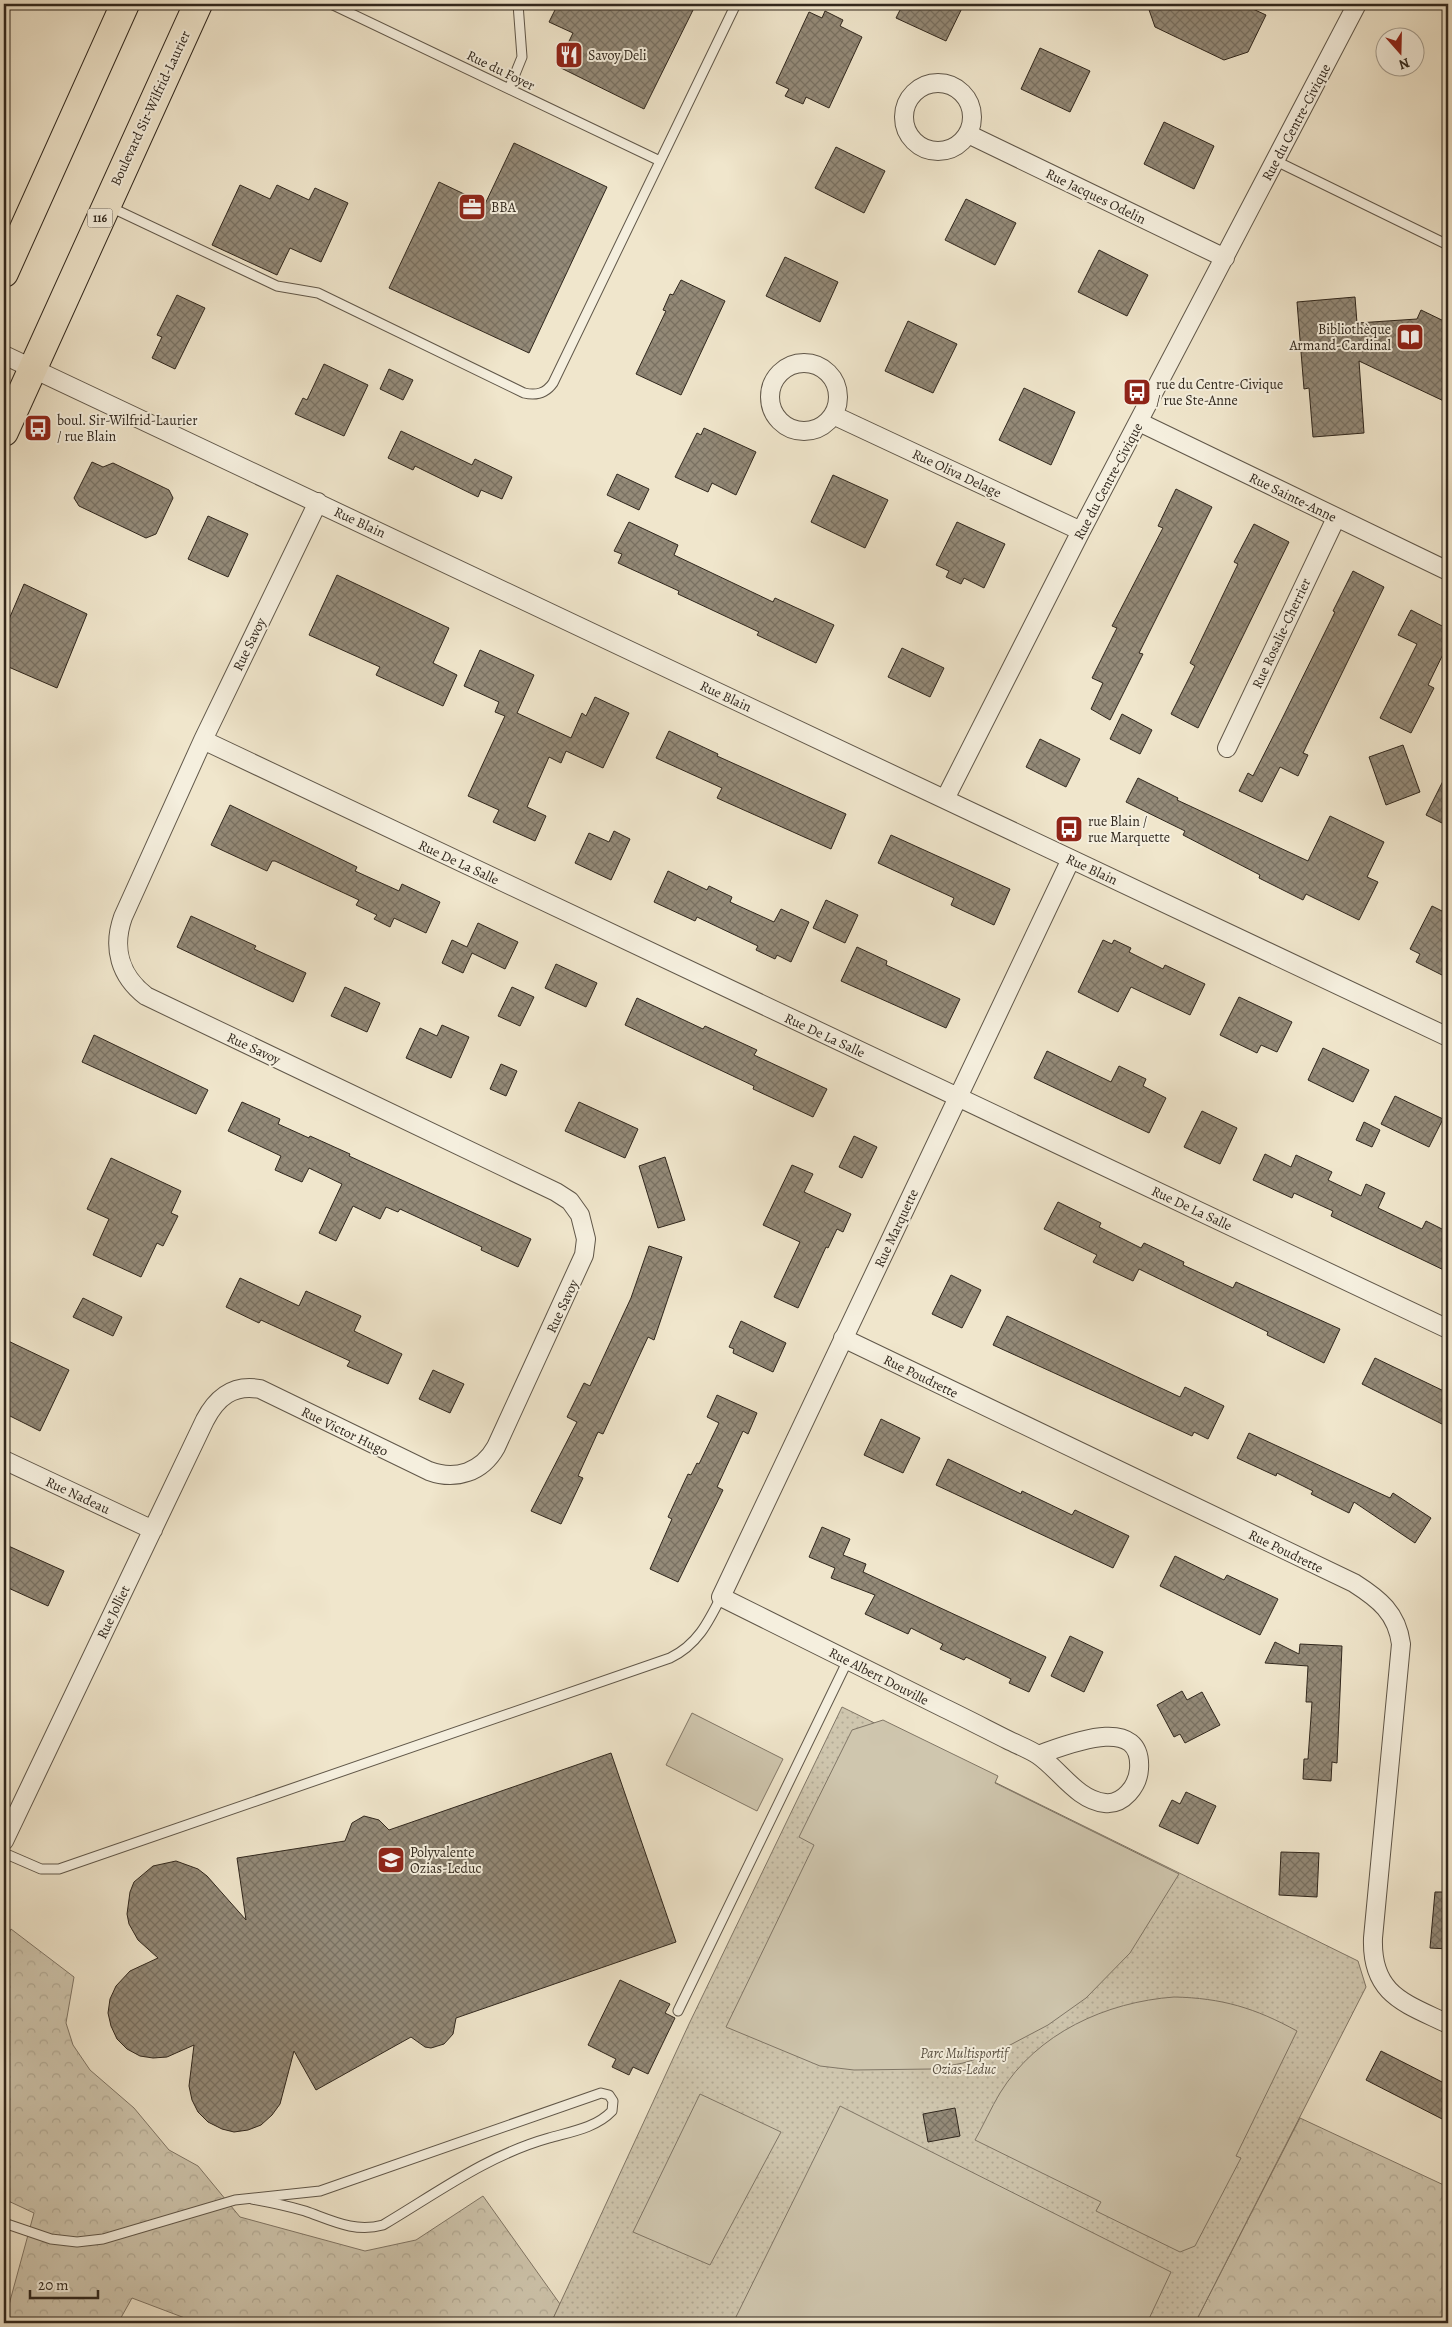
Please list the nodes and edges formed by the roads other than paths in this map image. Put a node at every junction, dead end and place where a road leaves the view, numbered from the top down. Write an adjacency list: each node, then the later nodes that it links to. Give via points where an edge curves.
1 (125, 4): 14 (main road)
2 (198, 4): 11 (main road, Boulevard Sir-Wilfrid-Laurier / 116)
3 (331, 4): 7 (lane, Rue du Foyer)
4 (518, 4): 7 (lane, via 522,57)
5 (736, 4): 9 (lane)
6 (1357, 4): 10 (street, Rue du Centre-Civique)
7 (509, 89): 9 (lane, Rue du Foyer)
8 (968, 134): 13 (street, Rue Jacques Odelin)
9 (660, 161): 11 (lane, via 553,382 548,390 534,395 318,293 278,286)
10 (1276, 161): 12 (lane); 13 (street, Rue du Centre-Civique)
11 (106, 205): 16 (main road, Boulevard Sir-Wilfrid-Laurier / 116)
12 (1448, 245)
13 (1225, 258): 18 (street, Rue du Centre-Civique)
14 (4, 273)
15 (4, 355): 16 (street, Rue Blain)
16 (32, 368): 19 (main road, Boulevard Sir-Wilfrid-Laurier / 116); 20 (street, Rue Blain)
17 (833, 415): 22 (street, Rue Oliva Delage)
18 (1139, 422): 21 (street, Rue Sainte-Anne); 22 (street, Rue du Centre-Civique)
19 (4, 432)
20 (318, 502): 24 (street, Rue Savoy); 26 (street, Rue Blain)
21 (1336, 518): 23 (street, Rue Sainte-Anne); 25 (street, Rue Rosalie-Cherrier)
22 (1081, 531): 26 (street, Rue du Centre-Civique)
23 (1448, 571)
24 (203, 740): 29 (street, Rue De La Salle); 34 (street, Rue Savoy, via 120,926 120,961 133,984 158,1002 556,1192 570,1201 583,1222 586,1238 581,1263 496,1446 481,1465)
25 (1227, 748)
26 (944, 799): 27 (street, Rue Blain)
27 (1071, 859): 28 (street, Rue Blain); 29 (street, Rue Marquette)
28 (1448, 1037)
29 (958, 1098): 30 (street, Rue De La Salle); 31 (street, Rue Marquette)
30 (1448, 1329)
31 (843, 1338): 36 (street, Rue Marquette); 42 (street, Rue Poudrette, via 1354,1583 1385,1606 1395,1620 1401,1644 1373,1938 1374,1961 1379,1977 1394,1995)
32 (231, 1391): 34 (street, Rue Victor Hugo, via 245,1387 260,1389 429,1471 444,1476); 35 (street, Rue Jolliet, via 219,1399 209,1413)
33 (4, 1460): 35 (street, Rue Nadeau)
34 (460, 1475)
35 (153, 1530): 39 (street, Rue Jolliet)
36 (721, 1597): 37 (street, Rue Albert Douville); 40 (lane, via 701,1633 687,1648 670,1658 59,1869 41,1869)
37 (848, 1660): 38 (street, Rue Albert Douville); 41 (lane)
38 (1038, 1755): 38 (street, Rue Albert Douville, via 1083,1794 1096,1801 1119,1800 1127,1795 1137,1780 1138,1759 1130,1744 1123,1739 1090,1738)
39 (4, 1841)
40 (4, 1853)
41 (678, 2011)
42 (1448, 2024)
43 (252, 2199): 43 (lane, via 303,2211 353,2228 383,2225 479,2166 532,2142 595,2123 612,2111 613,2101 609,2095 601,2093 320,2191); 44 (lane, via 235,2200 124,2234 90,2241 51,2239)
44 (4, 2223)

